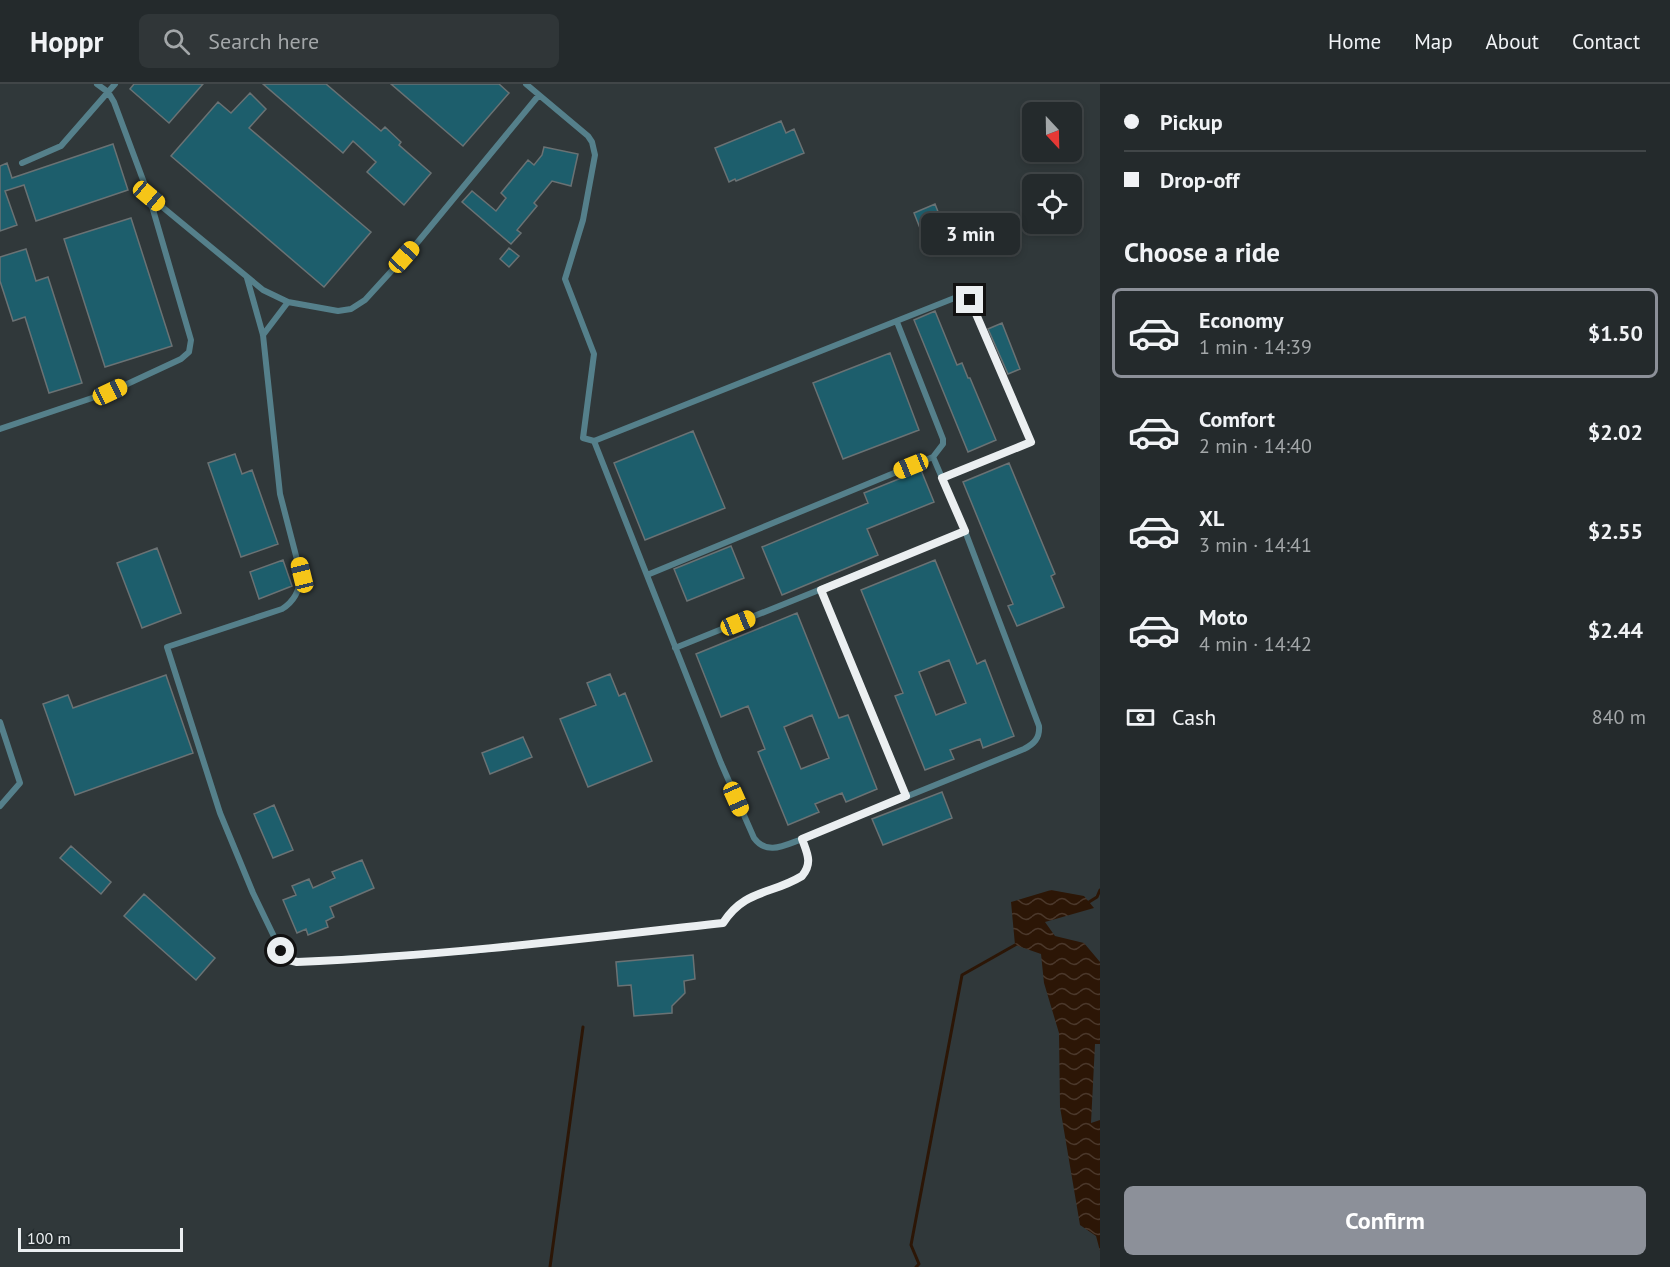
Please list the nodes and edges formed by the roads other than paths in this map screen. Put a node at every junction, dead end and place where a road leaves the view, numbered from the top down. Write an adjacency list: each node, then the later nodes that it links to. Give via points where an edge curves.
1 (97, 84): 4 (lane)
2 (115, 84): 4 (lane)
3 (526, 84): 5 (lane)
4 (108, 92): 6 (lane, via 61,146); 7 (lane)
5 (540, 95): 9 (lane, via 365,300 351,309 338,310); 13 (lane, via 588,136 594,148 584,220 565,279 594,354 583,438)
6 (22, 163)
7 (149, 196): 8 (lane); 12 (lane, via 192,340 189,352 110,392)
8 (247, 278): 9 (lane); 11 (lane)
9 (288, 302): 11 (lane)
10 (897, 322): 13 (lane); 14 (lane, via 943,439); 15 (lane, via 961,296 968,297 1031,442)
11 (263, 334): 23 (lane, via 280,494 302,575 301,584 294,599 282,609 167,647 220,813 286,957 297,962 469,951 723,923 740,903 802,876 809,860)
12 (0, 429)
13 (594, 441): 17 (lane)
14 (933, 457): 15 (lane); 17 (lane)
15 (942, 478): 16 (lane)
16 (965, 531): 18 (lane); 21 (lane, via 1040,732 1035,743 1024,749)
17 (647, 575): 19 (lane)
18 (821, 590): 19 (lane); 21 (lane)
19 (675, 648): 23 (lane, via 754,838 770,849)
20 (0, 722): 22 (lane, via 20,783)
21 (906, 796): 23 (lane)
22 (0, 806)
23 (802, 839)

